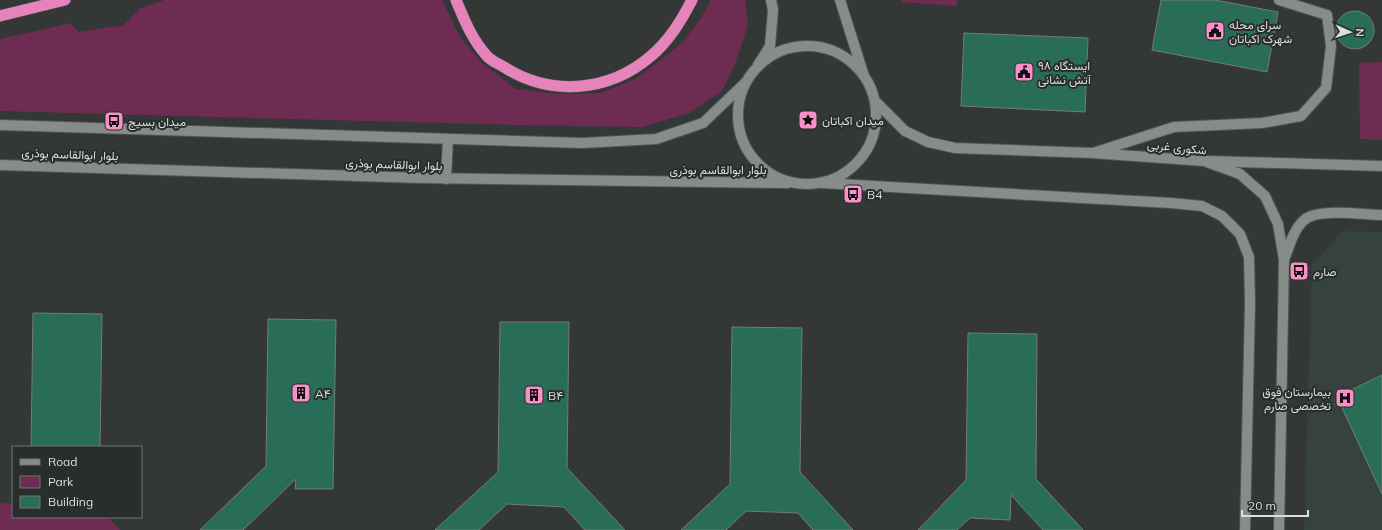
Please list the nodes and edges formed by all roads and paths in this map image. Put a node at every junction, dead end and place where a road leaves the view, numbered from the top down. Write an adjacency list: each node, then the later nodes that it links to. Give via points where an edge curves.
1 (65, 0): 7 (highway)
2 (456, 0): 3 (highway, via 465,24 487,56 521,78 553,87 592,85 625,74 651,56 677,27)
3 (692, 0)
4 (771, 0): 8 (main road, via 773,10 770,46)
5 (840, 0): 9 (main road)
6 (1279, 0): 14 (main road, via 1327,15 1331,46 1326,88 1301,116 1262,123 1174,127)
7 (0, 16)
8 (758, 65): 9 (main road, via 778,51 802,46 826,48 848,59); 10 (main road)
9 (864, 76): 11 (main road)
10 (745, 83): 13 (main road, via 702,123 656,139 582,143); 19 (main road, via 737,113 743,143 761,168)
11 (875, 101): 14 (main road, شکوری غربی, via 905,131 928,142 955,148); 20 (main road, via 875,128 865,153 846,173)
12 (0, 125): 13 (main road)
13 (448, 139): 18 (main road)
14 (1092, 153): 15 (main road, شکوری غربی)
15 (1204, 161): 17 (main road); 22 (main road, شکوری غربی, via 1240,174 1265,196 1278,224)
16 (0, 165): 18 (main road, بلوار ابوالقاسم بوذری)
17 (1382, 166)
18 (446, 179): 19 (main road, بلوار ابوالقاسم بوذری)
19 (788, 182): 20 (main road)
20 (821, 183): 23 (main road, via 1171,203 1202,206 1222,216 1240,234 1249,257)
21 (1382, 216): 22 (main road, via 1315,214 1304,220 1295,232)
22 (1284, 260): 24 (main road, شکوری غربی)
23 (1246, 530)
24 (1279, 530)

